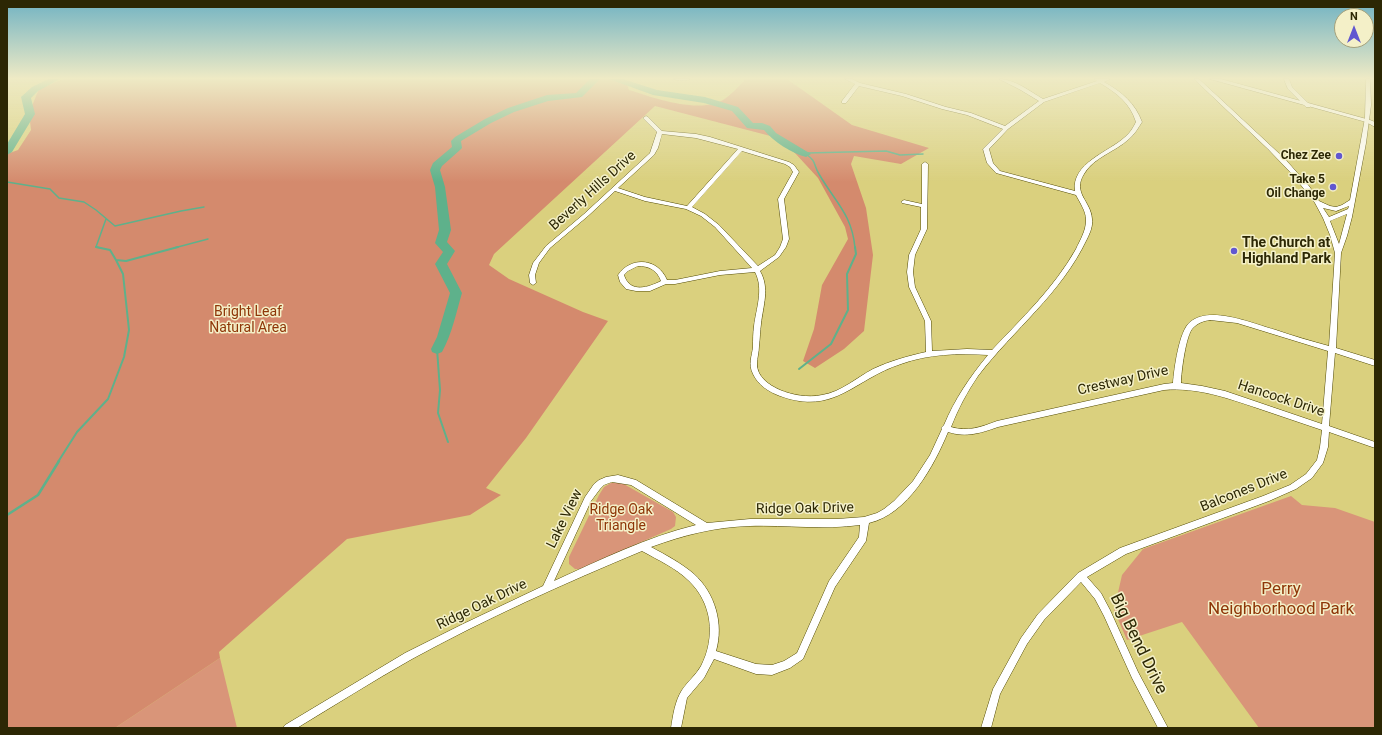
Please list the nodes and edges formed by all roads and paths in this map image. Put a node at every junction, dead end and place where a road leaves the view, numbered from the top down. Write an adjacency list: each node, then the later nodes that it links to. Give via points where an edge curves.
1 (966, 113): 10 (street)
2 (1026, 113): 10 (street)
3 (1136, 113): 15 (street, via 1139,122 1136,130 1082,173 1077,184)
4 (1232, 113): 18 (street, Balcones Drive, via 1301,179)
5 (1337, 113): 8 (main road)
6 (1368, 113): 8 (street)
7 (646, 118): 11 (street)
8 (1368, 121): 9 (main road); 16 (street)
9 (1375, 123)
10 (1006, 128): 15 (street, via 986,149 994,169 1003,174)
11 (660, 132): 12 (street, via 696,136); 14 (street, Beverly Hills Drive, via 652,154)
12 (741, 149): 20 (street); 24 (street, via 786,163 796,172 781,199 786,239 783,247 777,256)
13 (925, 164): 19 (street)
14 (615, 189): 20 (street, via 647,200); 26 (street, Beverly Hills Drive, via 542,253 532,275)
15 (1078, 194): 29 (street, Ridge Oak Drive, via 1090,218 1083,242 1054,288)
16 (1352, 201): 18 (street, via 1345,207 1335,210); 21 (street)
17 (904, 202): 19 (street)
18 (1318, 203): 22 (street, Balcones Drive)
19 (924, 206): 28 (street, via 924,229 912,255 910,272 912,287 928,321)
20 (688, 208): 24 (street, via 709,219)
21 (1350, 210): 22 (street); 23 (street)
22 (1328, 220): 23 (street, Balcones Drive)
23 (1338, 253): 27 (street, Balcones Drive)
24 (757, 270): 25 (street); 28 (street, via 762,290 756,327 754,367 758,378 779,393 794,398 829,397 843,392 885,367)
25 (665, 282): 25 (street, via 657,268 650,265 631,265 624,269 621,276 628,287 636,289 650,289)
26 (533, 283)
27 (1332, 350): 30 (street, Crestway Drive); 31 (street, Crestway Drive, via 1237,321 1206,318 1194,322 1187,330 1177,372); 33 (street, Balcones Drive)
28 (929, 353): 29 (street, via 970,350)
29 (994, 353): 32 (street, Ridge Oak Drive, via 977,372)
30 (1375, 363)
31 (1178, 385): 32 (street, Crestway Drive, via 997,424 972,433); 33 (street, Hancock Drive, via 1225,394)
32 (945, 428): 35 (street, Ridge Oak Drive, via 934,456 921,477 898,503 881,516)
33 (1325, 428): 34 (street, Hancock Drive); 38 (street, Balcones Drive, via 1320,461 1309,476 1293,487 1122,551)
34 (1375, 445)
35 (865, 521): 36 (street, Ridge Oak Drive, via 732,523); 40 (street, via 863,538 832,584 800,656 787,665 772,670 756,668)
36 (705, 526): 37 (street, Ridge Oak Drive); 39 (street, Lake View, via 633,482 610,478 595,487)
37 (643, 547): 39 (street, Ridge Oak Drive); 40 (street, via 696,582 708,600 714,616 716,633)
38 (1081, 576): 43 (street, Balcones Drive, via 1041,617 1024,641 996,692); 44 (street, Big Bend Drive, via 1098,596)
39 (546, 589): 41 (street, Ridge Oak Drive, via 424,648)
40 (712, 654): 42 (street, via 703,672 685,695 678,711)
41 (288, 728)
42 (676, 728)
43 (986, 728)
44 (1163, 728)

